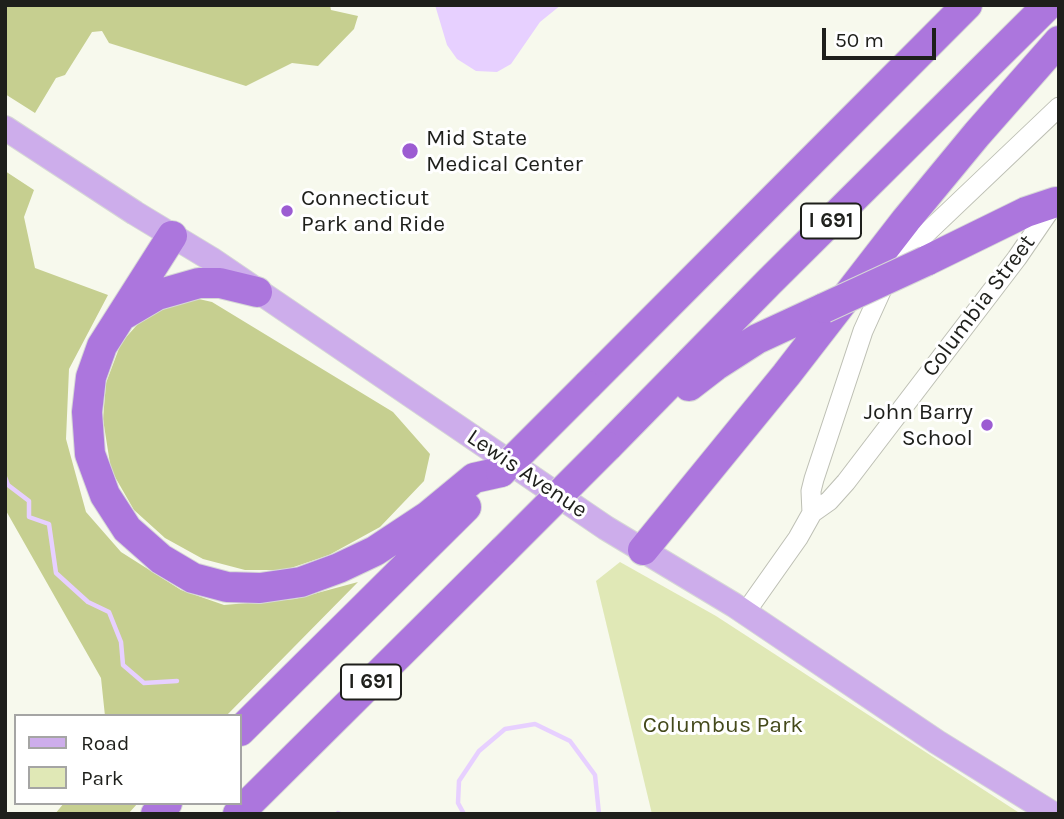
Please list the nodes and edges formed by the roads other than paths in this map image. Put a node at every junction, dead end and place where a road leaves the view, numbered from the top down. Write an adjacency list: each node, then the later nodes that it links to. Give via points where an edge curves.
1 (967, 5): 11 (highway, I 691, bridge, via 501,472 474,478)
2 (1048, 5): 10 (highway, I 691)
3 (1059, 41): 13 (highway, via 905,220 792,368)
4 (1059, 107): 12 (street, via 916,243 887,278 863,331 818,464 811,492)
5 (5, 128): 7 (main road, Lewis Avenue)
6 (1057, 200): 10 (highway, bridge, via 757,339 692,384 639,432); 12 (street, Columbia Street, via 846,482)
7 (172, 236): 8 (main road, Lewis Avenue); 9 (highway)
8 (257, 292): 9 (highway, via 220,283 192,284 149,298); 13 (main road, Lewis Avenue)
9 (118, 319): 11 (highway, via 102,346 89,385 86,423 90,454 121,522 169,565 193,578 227,587 291,584 375,551)
10 (615, 443): 16 (highway, I 691, bridge)
11 (447, 512): 15 (highway, I 691)
12 (812, 513): 14 (street, Columbia Street)
13 (643, 550): 14 (main road, Lewis Avenue)
14 (746, 613): 17 (main road, Lewis Avenue)
15 (242, 729)
16 (239, 814)
17 (1053, 814)

